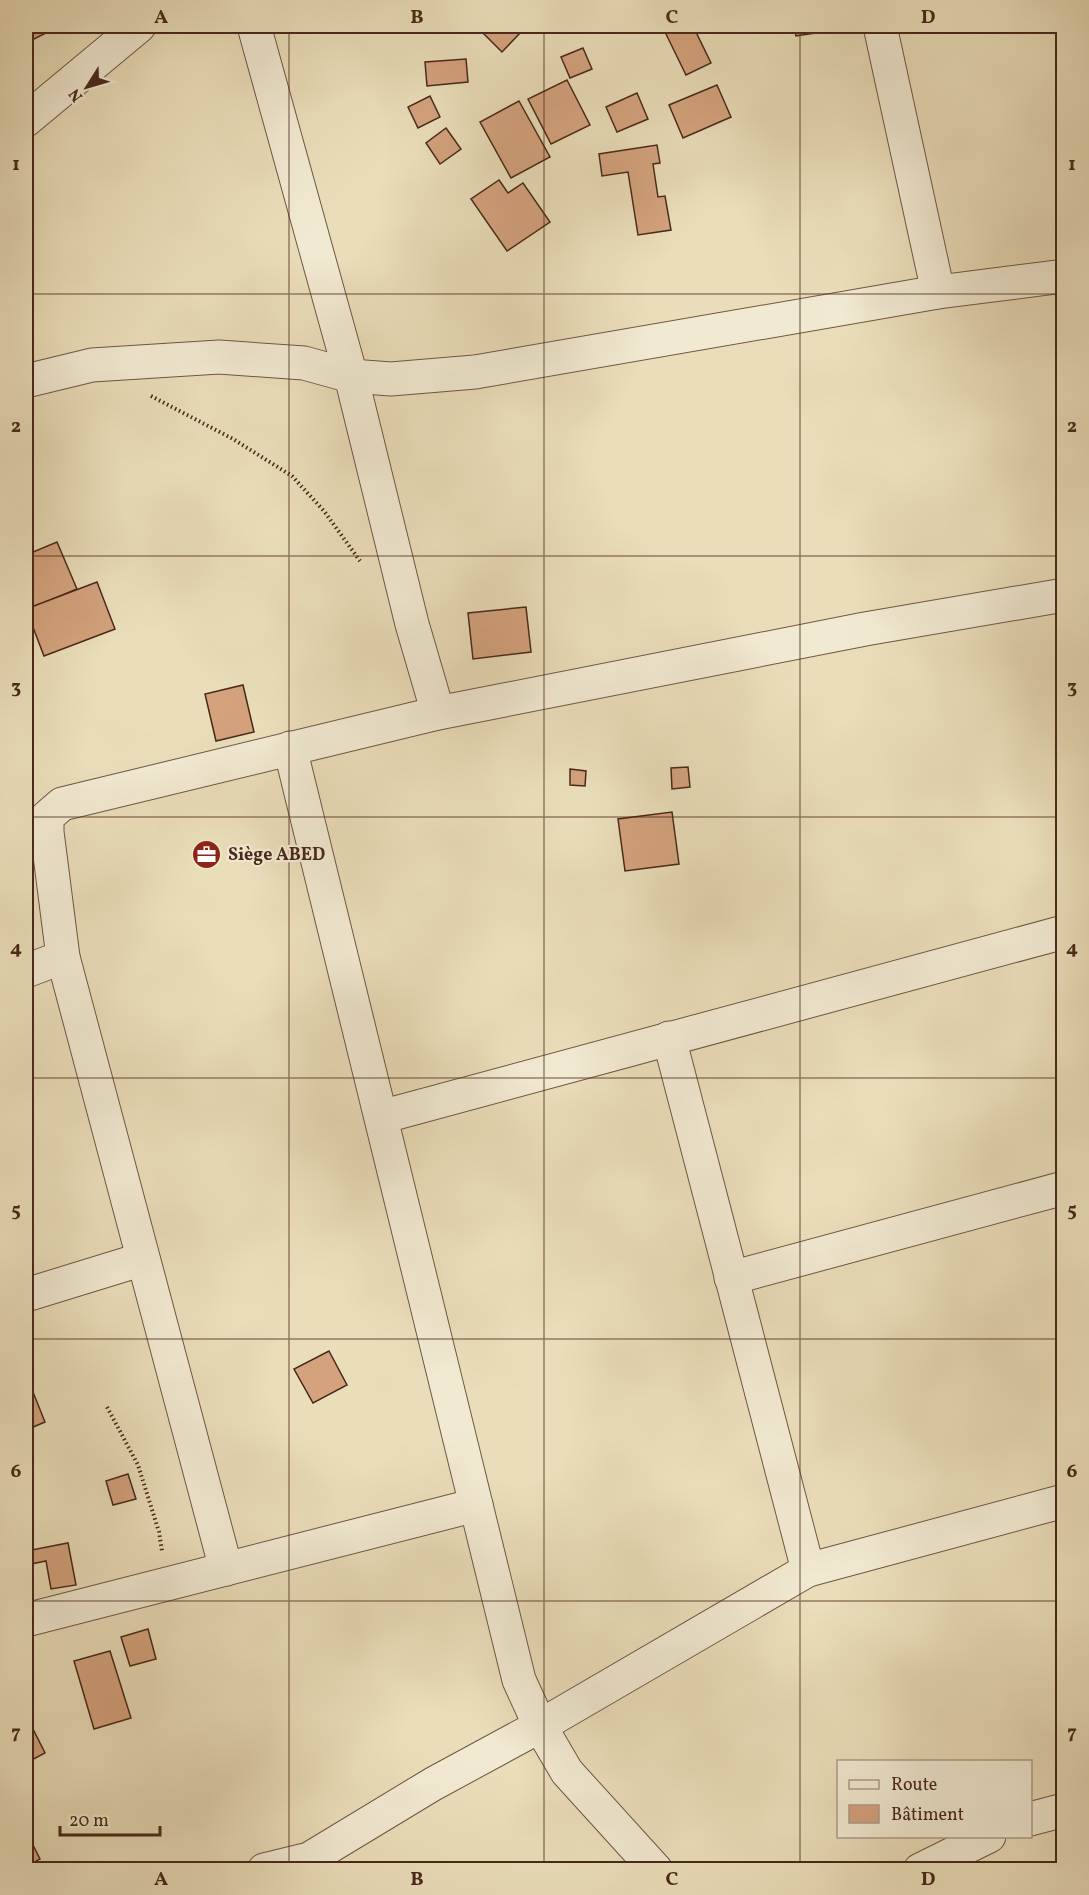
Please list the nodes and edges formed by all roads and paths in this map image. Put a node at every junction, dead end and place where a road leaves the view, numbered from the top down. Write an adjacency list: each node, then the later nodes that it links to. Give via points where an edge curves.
1 (139, 26): 4 (street)
2 (254, 26): 7 (street)
3 (880, 26): 6 (street)
4 (26, 120)
5 (1064, 276): 6 (street)
6 (938, 292): 7 (street, via 475,372 391,379)
7 (351, 376): 8 (street, via 304,363 219,357 92,365); 12 (street)
8 (26, 381)
9 (143, 392): 10 (path, via 233,439 292,476 324,511)
10 (364, 566)
11 (1064, 595): 12 (street, via 865,629)
12 (438, 713): 13 (street)
13 (290, 748): 15 (street, via 62,804 47,817); 18 (street)
14 (1064, 932): 17 (street)
15 (63, 957): 16 (street); 20 (street)
16 (26, 971)
17 (669, 1038): 18 (street); 21 (street)
18 (381, 1117): 25 (street)
19 (1064, 1188): 21 (street)
20 (143, 1259): 22 (street); 26 (street)
21 (731, 1278): 27 (street)
22 (26, 1295)
23 (107, 1407): 28 (path, via 138,1465 159,1532)
24 (1064, 1501): 27 (street)
25 (476, 1505): 26 (street); 30 (street, via 519,1680)
26 (226, 1569): 28 (street)
27 (808, 1570): 30 (street)
28 (167, 1584): 29 (street)
29 (26, 1620)
30 (540, 1726): 34 (street, via 433,1784); 36 (street, via 567,1772)
31 (1064, 1810): 32 (street)
32 (1032, 1819)
33 (985, 1838): 37 (street)
34 (312, 1864): 35 (street)
35 (264, 1869)
36 (656, 1869)
37 (920, 1869)

